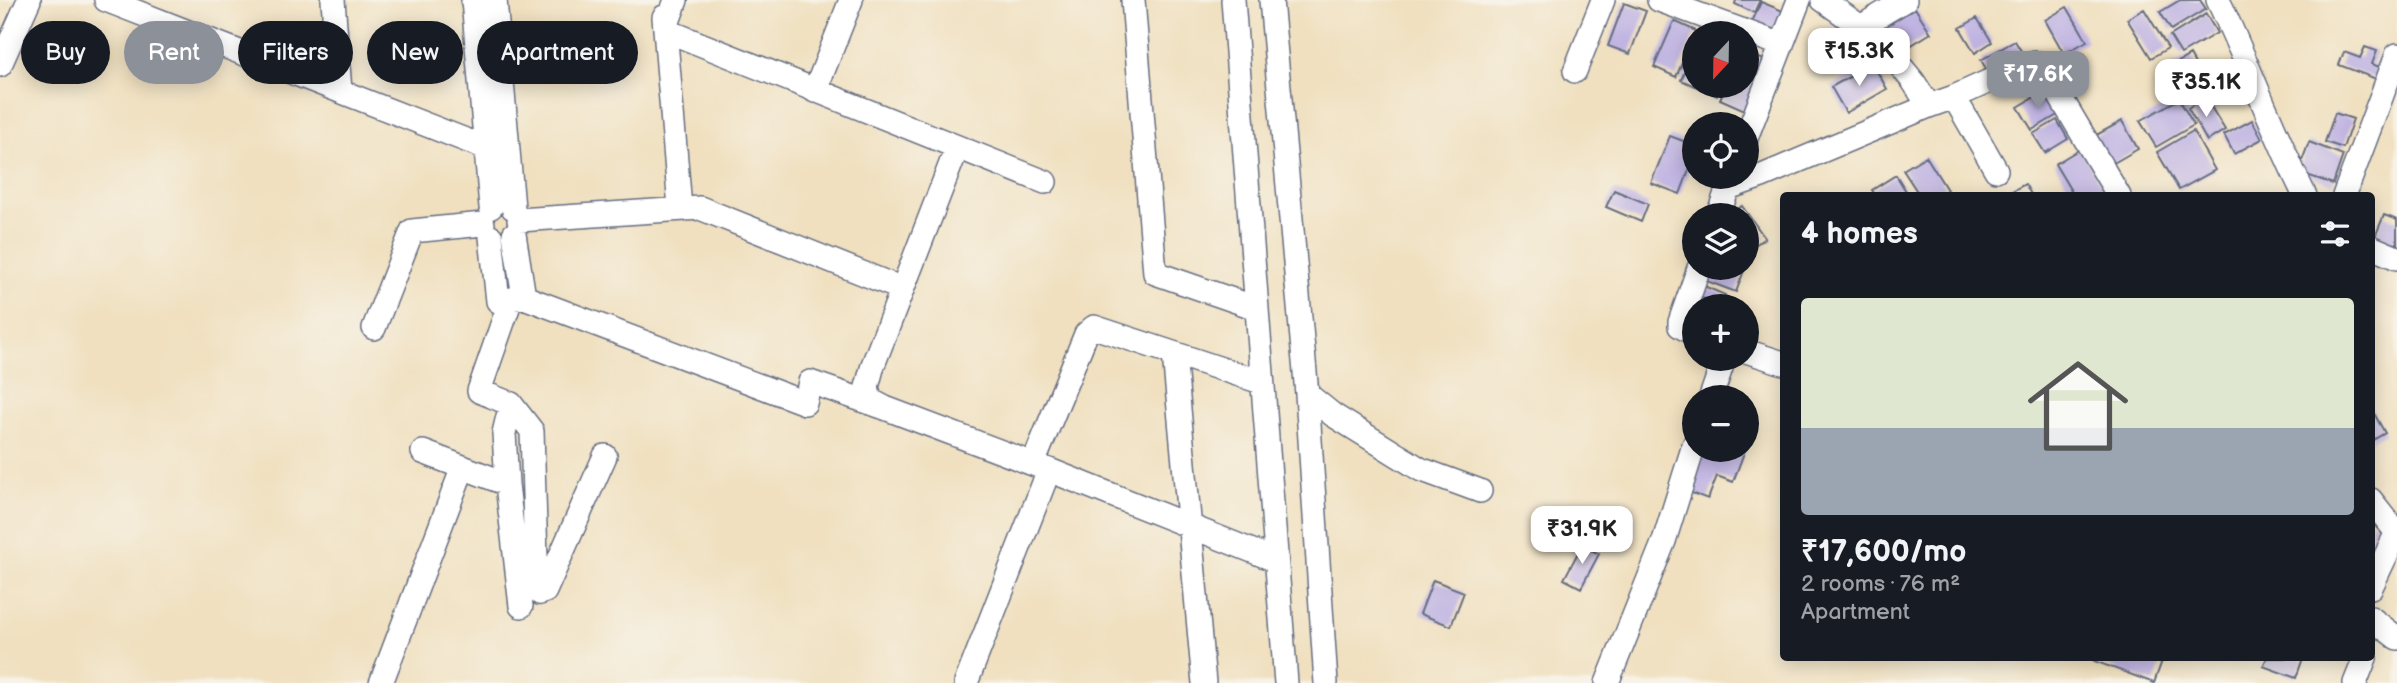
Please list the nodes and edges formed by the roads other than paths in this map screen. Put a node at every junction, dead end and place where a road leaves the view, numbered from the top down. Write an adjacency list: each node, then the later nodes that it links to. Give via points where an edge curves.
1 (29, 0): 22 (street)
2 (106, 0): 24 (street)
3 (333, 0): 24 (street)
4 (473, 0): 29 (street)
5 (495, 0): 38 (street)
6 (662, 0): 19 (street)
7 (676, 0): 19 (street)
8 (851, 0): 25 (street)
9 (1133, 0): 43 (street, via 1156,273)
10 (1233, 0): 43 (street)
11 (1270, 0): 49 (street)
12 (1603, 0): 23 (street)
13 (1659, 0): 20 (street)
14 (1799, 0): 20 (street)
15 (1822, 0): 18 (street)
16 (1905, 0): 18 (street)
17 (2218, 0): 35 (street)
18 (1862, 26): 27 (street, via 1898,61)
19 (665, 30): 25 (street); 37 (street)
20 (1782, 45): 28 (street)
21 (2397, 55): 36 (street)
22 (0, 65)
23 (1575, 71)
24 (340, 91): 29 (street)
25 (815, 91): 30 (street)
26 (1954, 97): 27 (street); 31 (street); 34 (street, via 2038,63)
27 (1929, 106): 32 (street)
28 (1756, 112)
29 (486, 148): 38 (street)
30 (957, 148): 33 (street); 41 (street)
31 (1996, 170)
32 (1759, 177)
33 (1045, 182)
34 (2117, 192)
35 (2303, 192)
36 (2346, 192)
37 (680, 208): 38 (street); 41 (street, via 700,208)
38 (502, 222): 42 (street); 44 (street, via 412,231)
39 (2375, 249): 40 (street)
40 (2397, 258)
41 (902, 289): 51 (street, via 867,387 870,400)
42 (517, 298): 50 (street, via 479,391); 51 (street, via 805,402 810,382)
43 (1256, 308): 48 (street)
44 (374, 328)
45 (1174, 354): 48 (street); 56 (street, via 1094,327 1086,334); 60 (street)
46 (1759, 355): 47 (street)
47 (1780, 362)
48 (1261, 382): 62 (street)
49 (1307, 394): 58 (street, via 1420,469); 72 (street)
50 (511, 404): 53 (street, via 532,431 540,593 545,591); 57 (street, via 504,433)
51 (885, 408): 56 (street)
52 (423, 452): 55 (street)
53 (605, 456)
54 (1689, 462): 73 (street, via 1664,541)
55 (463, 467): 57 (street); 68 (street)
56 (1041, 467): 60 (street); 69 (street)
57 (508, 484): 64 (street)
58 (1479, 491)
59 (2375, 505): 61 (street)
60 (1191, 527): 62 (street); 70 (street)
61 (2397, 532): 63 (street)
62 (1275, 560): 71 (street)
63 (2375, 579)
64 (522, 606)
65 (2375, 629): 66 (street)
66 (2397, 638)
67 (2364, 661): 74 (street)
68 (381, 683)
69 (966, 683)
70 (1204, 683)
71 (1286, 683)
72 (1326, 683)
73 (1606, 683)
74 (2355, 683)

